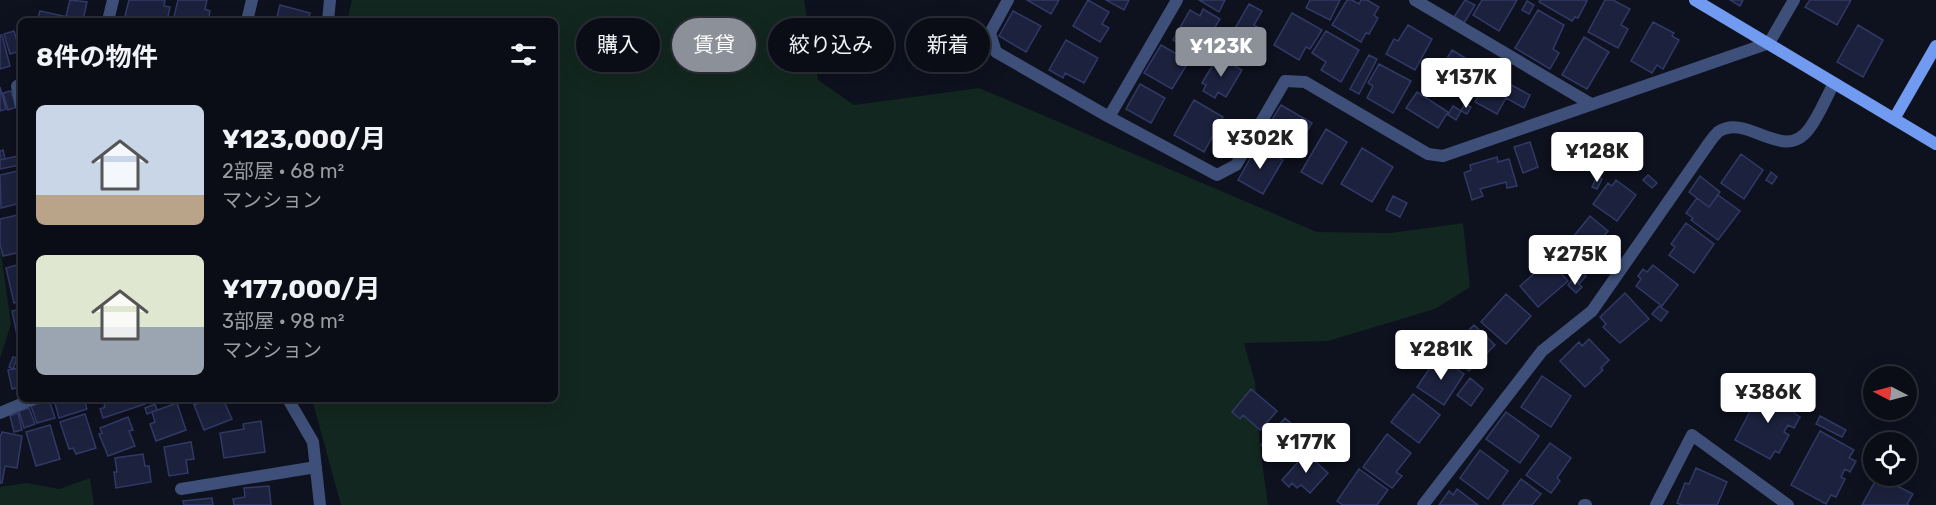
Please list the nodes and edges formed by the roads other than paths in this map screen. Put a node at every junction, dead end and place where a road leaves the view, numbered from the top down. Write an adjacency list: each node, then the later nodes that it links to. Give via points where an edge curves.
1 (113, 0): 9 (street)
2 (252, 0): 10 (street)
3 (330, 0): 11 (street)
4 (1008, 0): 18 (street, via 990,33 996,52)
5 (1177, 0): 18 (street)
6 (1415, 0): 17 (street)
7 (1695, 0): 12 (street)
8 (1794, 0): 12 (street)
9 (109, 18)
10 (248, 18)
11 (328, 18)
12 (1769, 43): 14 (street); 17 (street)
13 (1936, 46): 19 (street)
14 (1834, 83): 19 (street); 27 (street, via 1809,130 1796,140 1777,141 1739,127 1719,131 1592,310 1542,351)
15 (16, 86): 16 (street)
16 (18, 94)
17 (1591, 104): 18 (street, via 1443,156 1428,154 1305,82 1285,81 1236,165 1216,175)
18 (1109, 117)
19 (1894, 119): 20 (street)
20 (1936, 144)
21 (26, 402): 23 (street)
22 (290, 402): 24 (street, via 313,442)
23 (0, 413)
24 (316, 467): 25 (street); 26 (street)
25 (181, 489)
26 (320, 505)
27 (1423, 505)
28 (1656, 505): 29 (street, via 1692,435)
29 (1788, 505)

